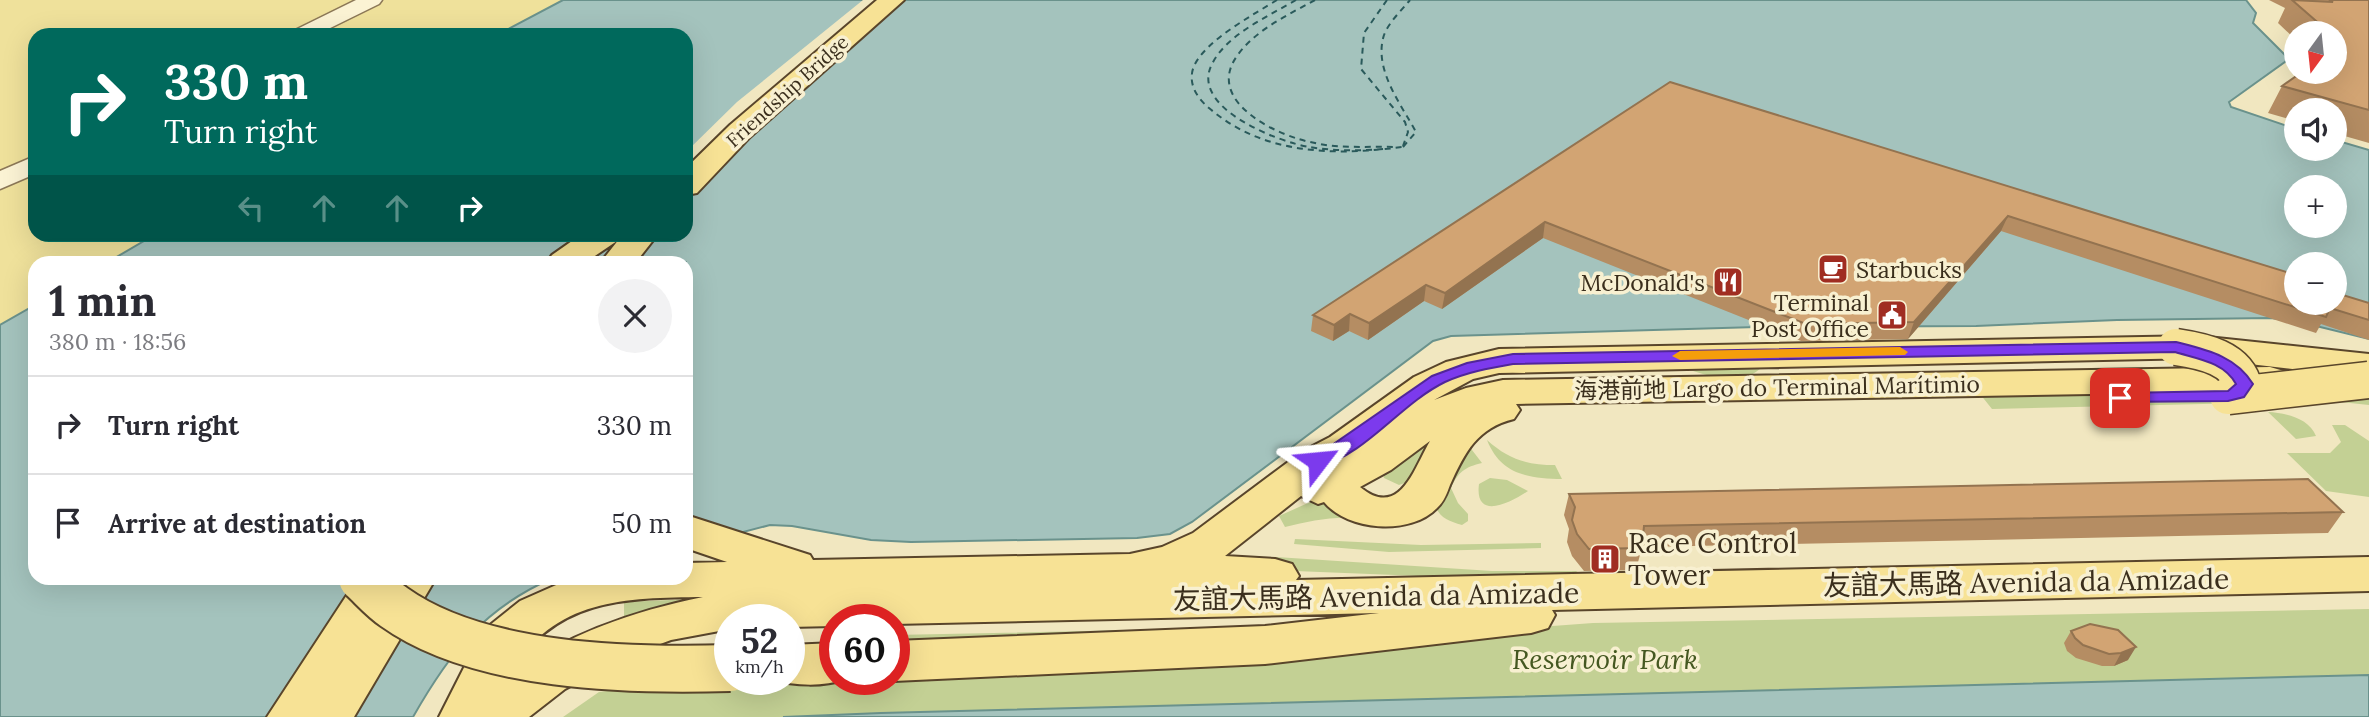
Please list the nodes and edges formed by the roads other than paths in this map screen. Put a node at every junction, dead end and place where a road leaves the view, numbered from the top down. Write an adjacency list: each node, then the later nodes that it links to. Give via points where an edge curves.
1 (372, 0): 4 (street)
2 (871, 0): 5 (main road, Friendship Bridge, via 718,129)
3 (892, 0): 7 (main road, Friendship Bridge, via 740,131)
4 (314, 28)
5 (693, 156)
6 (28, 167): 8 (street)
7 (693, 179)
8 (0, 181)
9 (593, 242): 12 (main road)
10 (614, 242): 13 (main road)
11 (635, 242): 14 (main road)
12 (573, 256)
13 (603, 256)
14 (623, 256)
15 (2176, 347): 16 (main road, bridge); 19 (main road, bridge, via 2213,357 2238,372 2244,388); 20 (main road, via 1499,361 1438,379 1408,399)
16 (2369, 366)
17 (2369, 380): 19 (main road, bridge)
18 (2369, 386): 20 (main road, 海港前地 Largo do Terminal Marítimio, via 2278,379 1503,392 1450,405)
19 (2228, 396): 20 (main road, via 1495,410 1462,426 1414,506 1391,512 1350,502 1340,492)
20 (1352, 463): 22 (main road, 海港前地 Largo do Terminal Marítimio, via 1191,554)
21 (693, 534): 24 (main road, via 775,563)
22 (1124, 572): 24 (main road); 31 (main road, via 1186,570)
23 (2369, 574): 31 (main road, 友誼大馬路 Avenida da Amizade)
24 (855, 577): 25 (main road)
25 (693, 580)
26 (369, 585): 34 (main road, bridge, via 414,619 483,645 610,666)
27 (378, 585): 35 (main road)
28 (408, 585): 36 (main road)
29 (613, 585): 37 (main road, via 573,595 538,613 509,638 489,666)
30 (2369, 593): 31 (main road, 友誼大馬路 Avenida da Amizade)
31 (1557, 602): 33 (main road, via 1265,645); 38 (main road, 友誼大馬路 Avenida da Amizade, via 718,612 657,624 596,648 537,682)
32 (714, 633): 39 (main road, via 678,639 622,657 569,685)
33 (910, 649)
34 (714, 669)
35 (293, 717)
36 (327, 717)
37 (465, 717)
38 (494, 717)
39 (526, 717)

